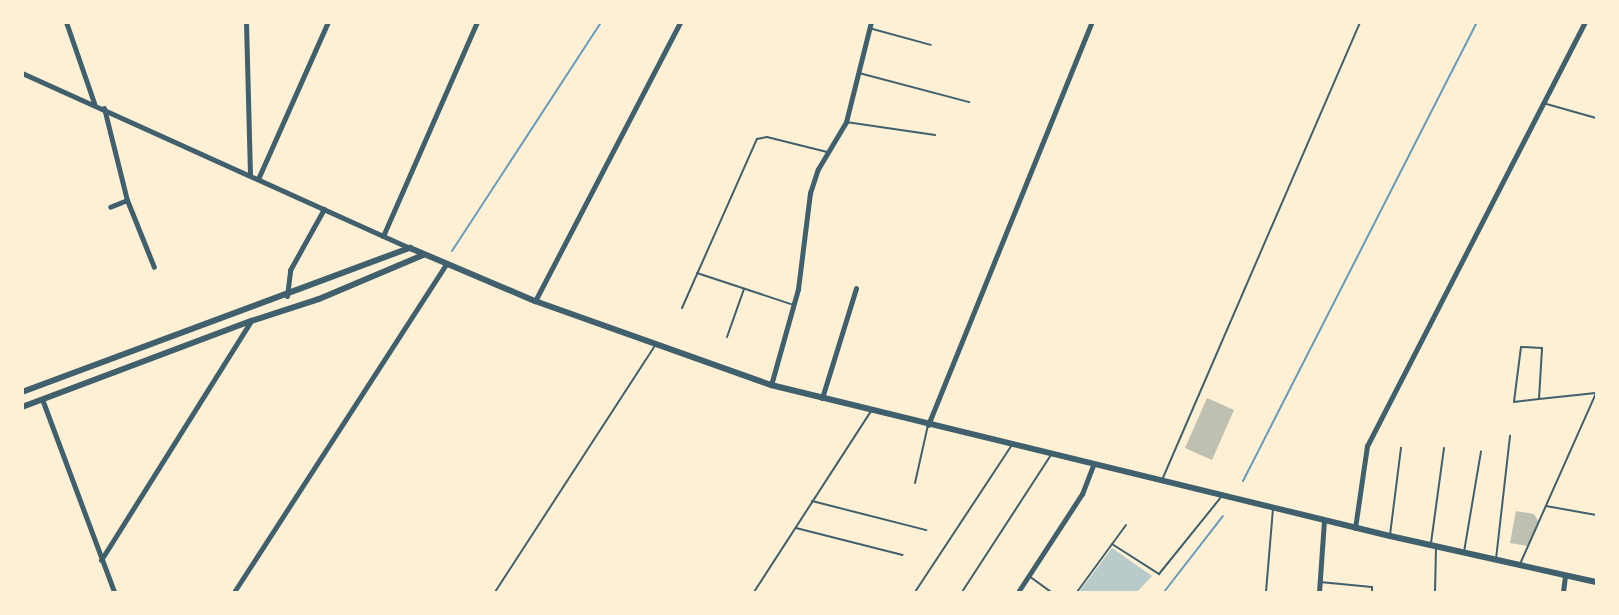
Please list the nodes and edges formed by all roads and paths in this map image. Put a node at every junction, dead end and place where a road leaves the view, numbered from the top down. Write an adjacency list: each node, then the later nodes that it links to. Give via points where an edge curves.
1 (66, 22): 14 (street)
2 (246, 22): 21 (street)
3 (328, 22): 22 (street)
4 (477, 22): 26 (street)
5 (680, 22): 35 (street)
6 (1092, 22): 49 (street)
7 (1360, 22): 57 (lane)
8 (1585, 22): 15 (street)
9 (870, 25): 10 (lane); 12 (street)
10 (931, 45)
11 (22, 73): 14 (street)
12 (859, 74): 13 (lane); 18 (street)
13 (969, 102)
14 (94, 103): 16 (street)
15 (1543, 103): 17 (lane); 67 (street, via 1367,446)
16 (104, 108): 21 (street); 23 (street)
17 (1596, 118)
18 (846, 122): 19 (lane); 20 (street)
19 (935, 135)
20 (827, 152): 31 (lane, via 767,136 758,139); 36 (street, via 806,212)
21 (250, 175): 22 (street)
22 (258, 179): 25 (street)
23 (128, 200): 24 (street); 30 (street)
24 (110, 207)
25 (324, 209): 26 (street); 34 (street, via 290,270)
26 (383, 236): 27 (street)
27 (410, 248): 28 (street); 34 (street)
28 (423, 255): 29 (street); 38 (street, via 319,299)
29 (447, 264): 35 (street); 82 (street)
30 (154, 267)
31 (697, 273): 33 (lane); 37 (lane)
32 (856, 288): 44 (street)
33 (744, 289): 36 (lane); 39 (lane)
34 (287, 296): 42 (street)
35 (534, 301): 40 (street)
36 (794, 305): 41 (street)
37 (682, 308)
38 (251, 321): 45 (street); 74 (street)
39 (727, 337)
40 (655, 346): 41 (street); 83 (lane)
41 (771, 385): 44 (street)
42 (22, 392)
43 (1596, 393): 46 (lane); 61 (lane)
44 (822, 398): 48 (street)
45 (42, 399): 47 (street); 74 (street)
46 (1539, 399): 46 (lane, via 1542,348 1521,347 1514,402)
47 (22, 407)
48 (871, 411): 49 (street); 60 (lane)
49 (928, 425): 51 (street); 58 (lane)
50 (1510, 436): 75 (lane)
51 (1012, 445): 55 (street); 85 (lane)
52 (1401, 448): 69 (lane)
53 (1444, 448): 71 (lane)
54 (1481, 451): 72 (lane)
55 (1051, 455): 56 (street); 86 (lane)
56 (1093, 465): 57 (street); 77 (street, via 1082,494)
57 (1162, 482): 59 (street)
58 (915, 483)
59 (1222, 496): 62 (street); 70 (lane, via 1159,574)
60 (812, 501): 66 (lane); 68 (lane)
61 (1546, 506): 63 (lane); 76 (lane)
62 (1273, 509): 64 (street); 90 (lane)
63 (1596, 515)
64 (1324, 521): 67 (street); 79 (street)
65 (1126, 525): 70 (lane)
66 (796, 528): 73 (lane); 84 (lane)
67 (1355, 528): 69 (street)
68 (926, 530)
69 (1390, 536): 71 (street)
70 (1112, 544): 89 (lane)
71 (1434, 546): 72 (street); 93 (lane)
72 (1464, 553): 75 (street)
73 (903, 555)
74 (101, 560): 81 (street)
75 (1495, 560): 76 (street)
76 (1519, 566): 78 (street)
77 (1029, 576): 87 (street); 88 (lane)
78 (1565, 576): 80 (street); 94 (street)
79 (1320, 582): 91 (street); 92 (lane, via 1372,587)
80 (1596, 582)
81 (114, 592)
82 (234, 592)
83 (495, 592)
84 (754, 592)
85 (915, 592)
86 (962, 592)
87 (1018, 592)
88 (1051, 592)
89 (1077, 592)
90 (1266, 592)
91 (1319, 592)
92 (1372, 592)
93 (1435, 592)
94 (1563, 592)

